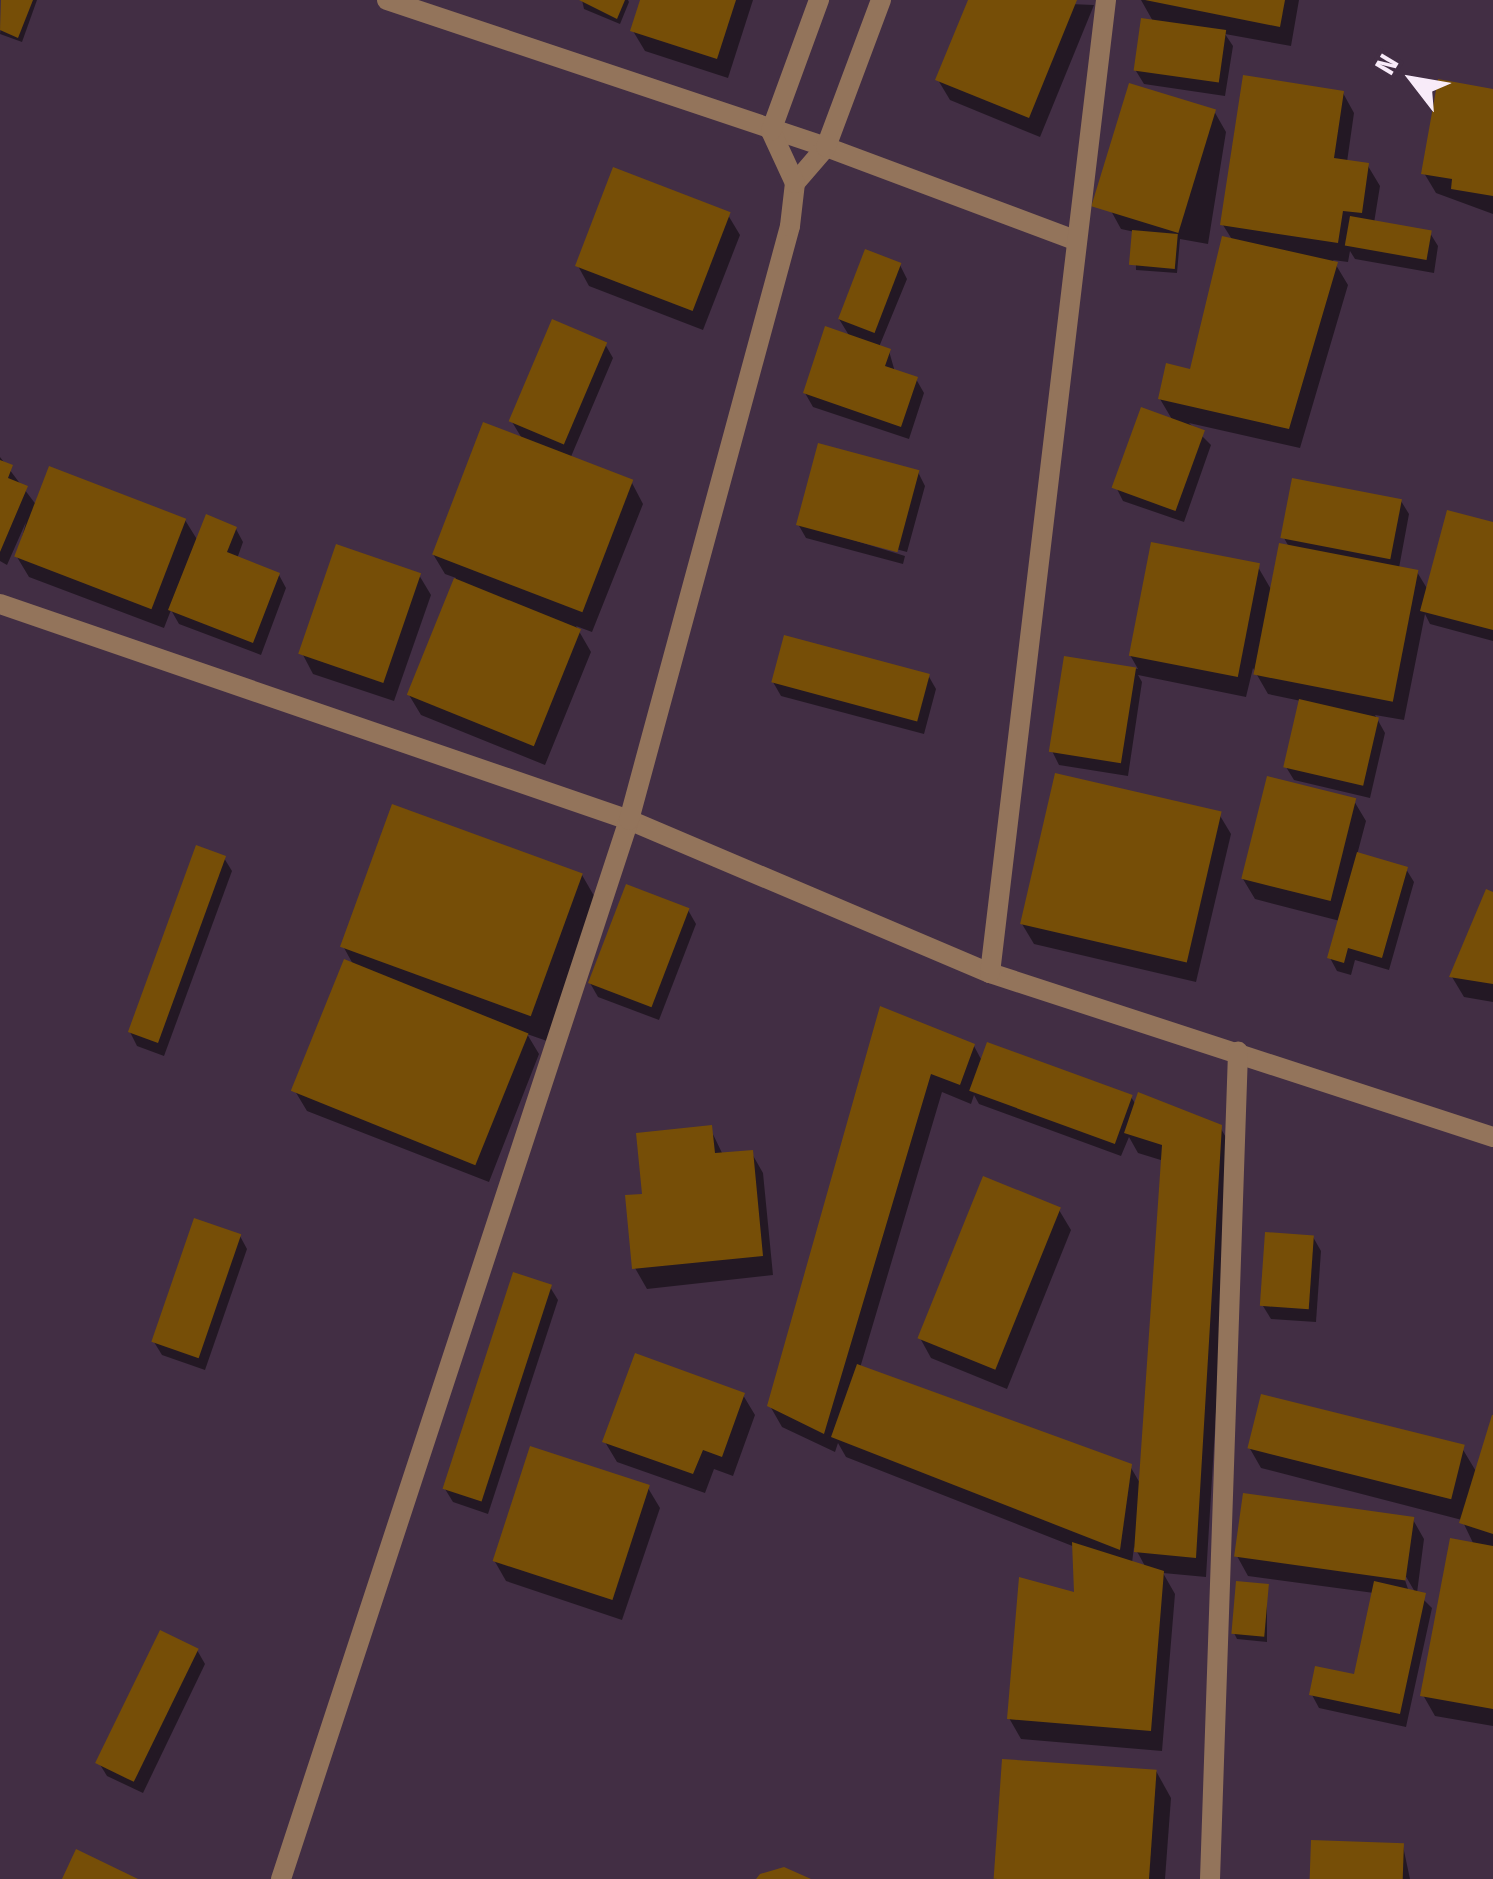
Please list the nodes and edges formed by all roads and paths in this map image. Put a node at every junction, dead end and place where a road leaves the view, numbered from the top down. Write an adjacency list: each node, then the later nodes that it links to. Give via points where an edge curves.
1 (387, 0): 5 (street)
2 (819, 0): 5 (street)
3 (881, 0): 6 (street)
4 (1106, 0): 8 (street)
5 (771, 131): 6 (street); 7 (street)
6 (826, 147): 7 (street); 8 (street)
7 (795, 183): 10 (street, via 790,226)
8 (1077, 242): 11 (street)
9 (0, 604): 10 (street)
10 (629, 820): 11 (street); 14 (street)
11 (990, 973): 12 (street)
12 (1238, 1051): 13 (street); 15 (street)
13 (1493, 1138)
14 (280, 1879)
15 (1210, 1879)

